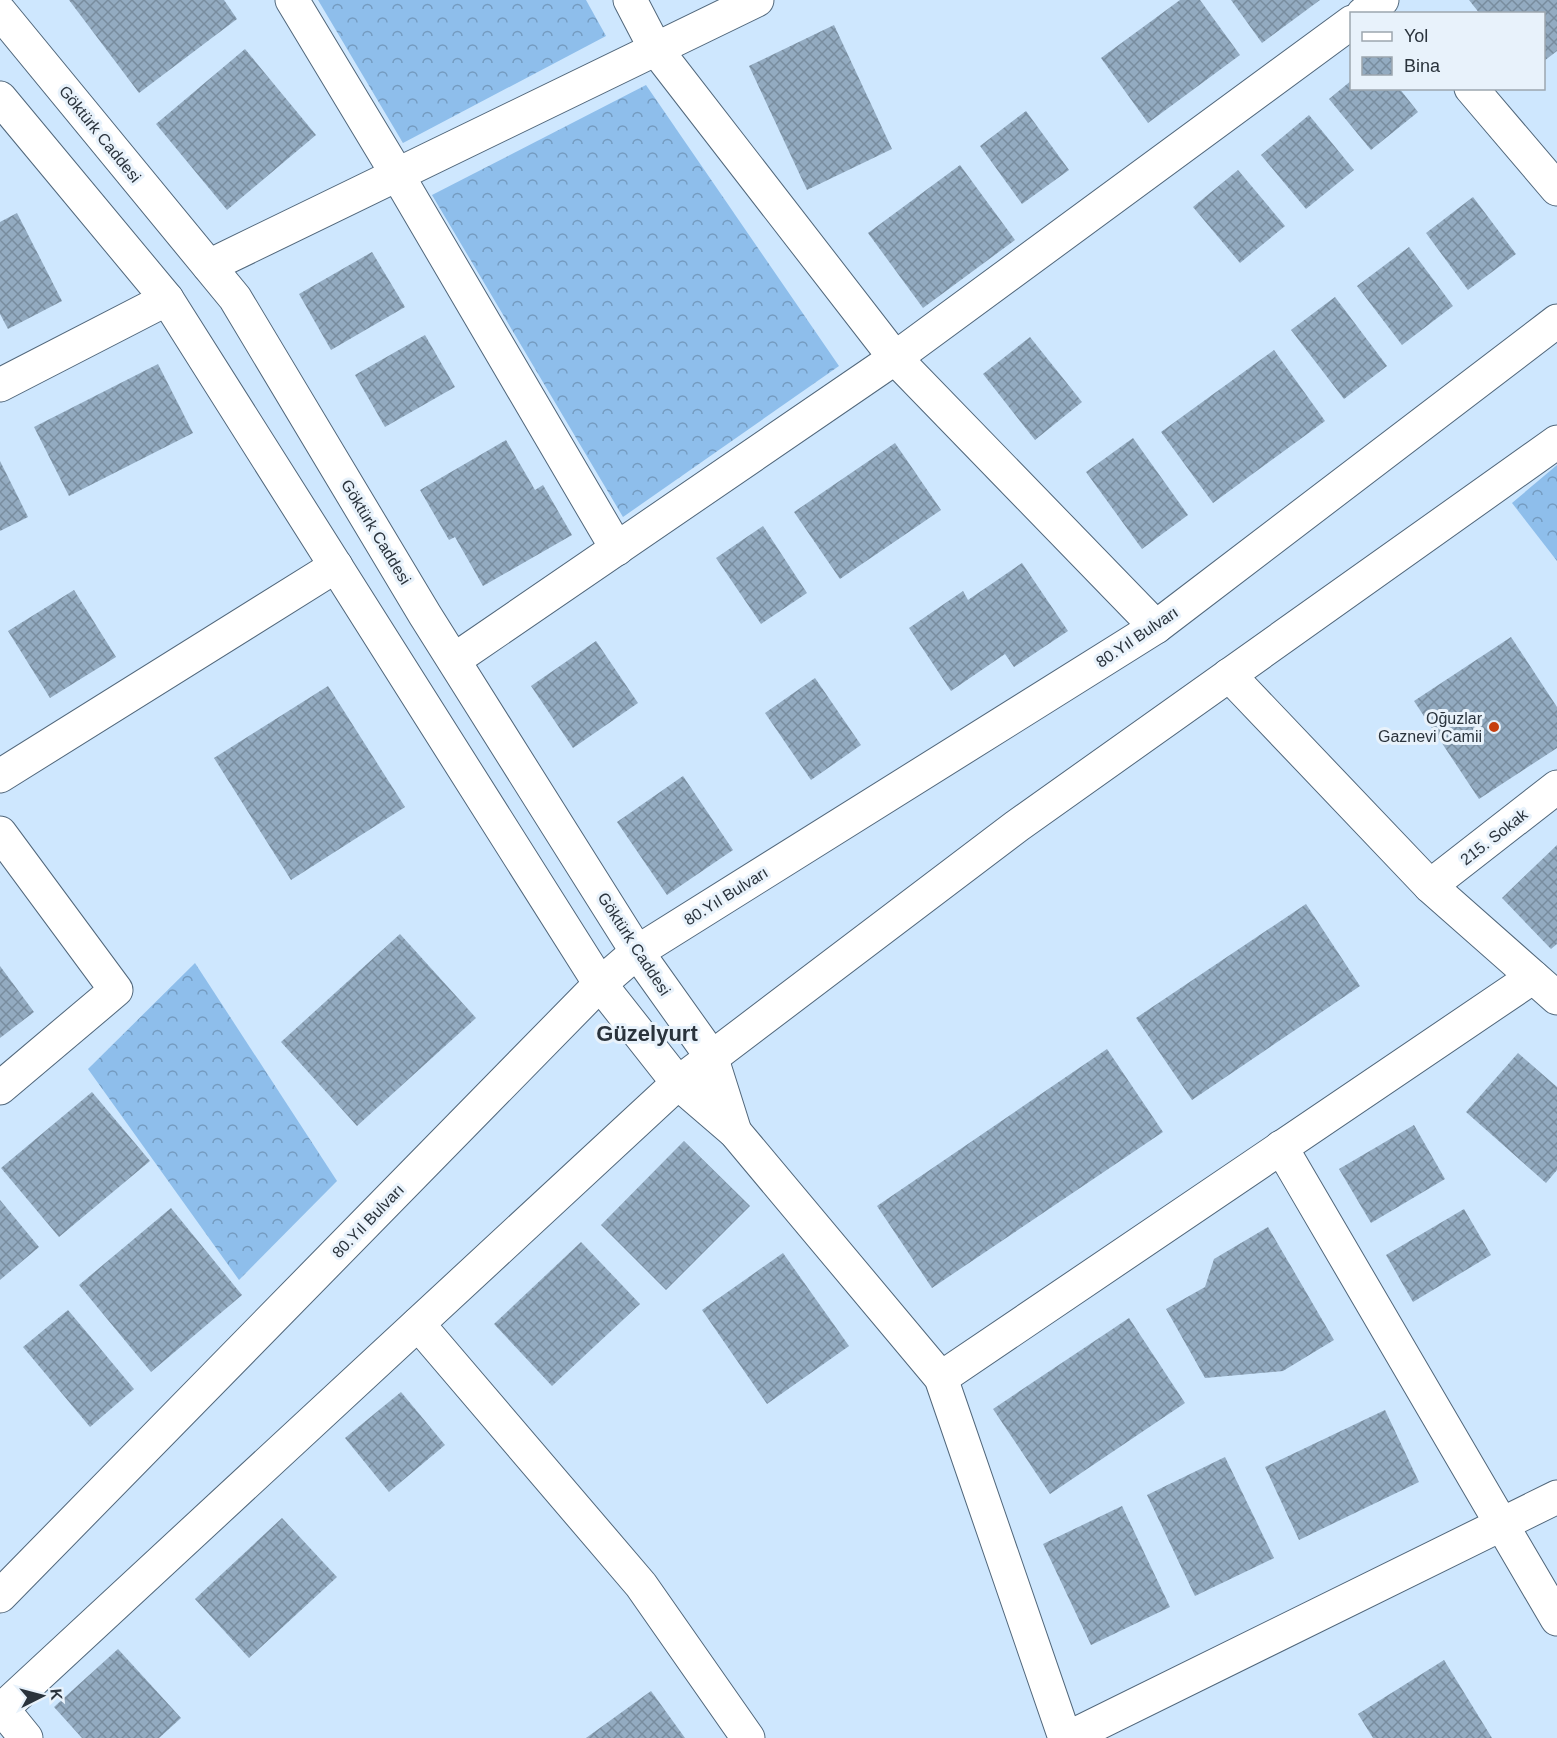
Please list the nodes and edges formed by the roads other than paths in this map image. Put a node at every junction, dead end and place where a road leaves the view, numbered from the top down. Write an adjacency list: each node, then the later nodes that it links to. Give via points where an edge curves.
1 (292, 0): 13 (street)
2 (630, 0): 10 (street)
3 (757, 0): 10 (street)
4 (1382, 0): 7 (street)
5 (1394, 0): 8 (street)
6 (0, 12): 15 (street, Göktürk Caddesi)
7 (1366, 12)
8 (1404, 12)
9 (1350, 23): 18 (street)
10 (655, 48): 13 (street); 18 (street)
11 (1473, 90): 14 (street)
12 (0, 98): 16 (street)
13 (397, 174): 15 (street); 21 (street)
14 (1557, 189)
15 (209, 266): 24 (street, Göktürk Caddesi, via 235,298)
16 (167, 299): 19 (street); 22 (street)
17 (1557, 321): 23 (street, 80.Yıl Bulvarı)
18 (895, 358): 21 (street); 23 (street)
19 (0, 385)
20 (1557, 442): 25 (street)
21 (617, 549): 24 (street)
22 (336, 566): 26 (street); 31 (street)
23 (1156, 627): 30 (street, 80.Yıl Bulvarı)
24 (454, 660): 30 (street, Göktürk Caddesi)
25 (1229, 675): 29 (street); 33 (street, via 1008,833)
26 (0, 776)
27 (1557, 787): 29 (street, 215. Sokak)
28 (0, 833): 35 (street, via 116,990)
29 (1430, 886): 32 (street)
30 (637, 952): 31 (street, 80.Yıl Bulvarı); 33 (street, Göktürk Caddesi)
31 (600, 984): 34 (street); 42 (street, 80.Yıl Bulvarı)
32 (1545, 987): 37 (street)
33 (711, 1056): 34 (street); 36 (street, Göktürk Caddesi)
34 (678, 1083): 36 (street); 38 (street)
35 (0, 1088)
36 (735, 1132): 39 (street)
37 (1281, 1147): 39 (street); 41 (street)
38 (418, 1324): 44 (street); 46 (street, via 641,1586)
39 (941, 1378): 47 (street)
40 (1557, 1497): 41 (street)
41 (1502, 1524): 43 (street); 47 (street)
42 (0, 1596)
43 (1557, 1618)
44 (1, 1709): 45 (street)
45 (26, 1738)
46 (748, 1738)
47 (1067, 1738)

